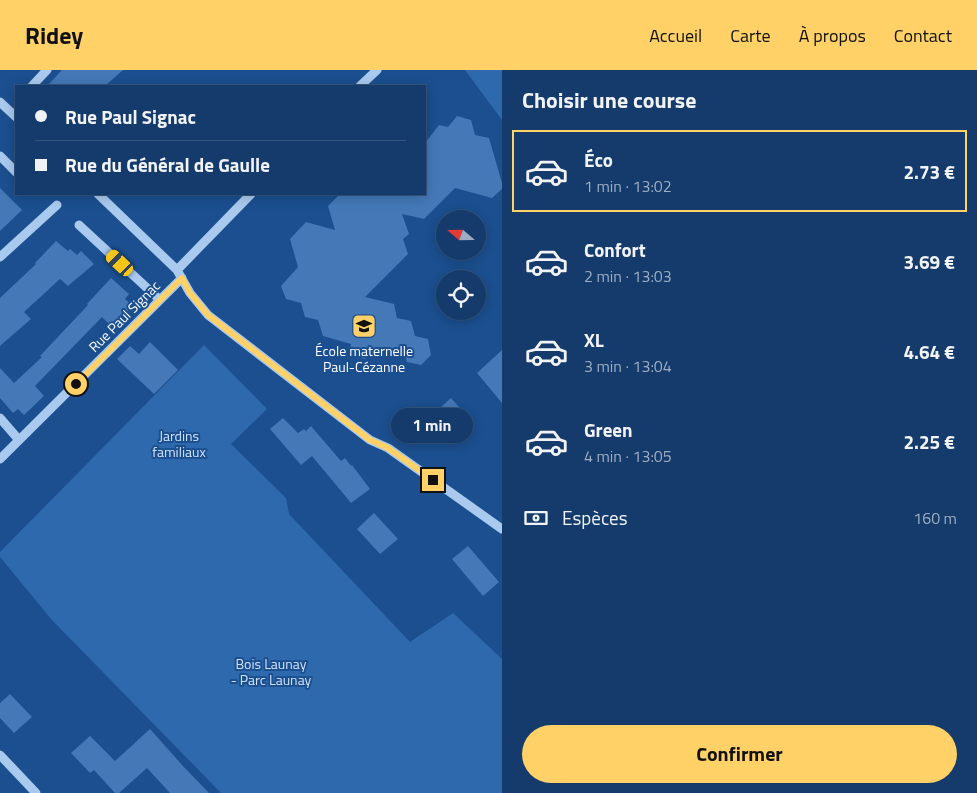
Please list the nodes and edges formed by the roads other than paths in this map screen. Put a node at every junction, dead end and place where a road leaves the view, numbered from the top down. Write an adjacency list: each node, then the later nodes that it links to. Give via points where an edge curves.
1 (47, 70): 3 (street)
2 (377, 70): 4 (street)
3 (33, 85)
4 (361, 85)
5 (0, 102): 6 (street)
6 (15, 116)
7 (0, 156): 8 (street)
8 (15, 171)
9 (99, 195): 14 (street)
10 (250, 195): 14 (street, Rue Paul Signac)
11 (57, 205): 13 (street)
12 (79, 225): 15 (street)
13 (0, 258)
14 (180, 274): 15 (street, Rue Paul Signac); 19 (street, via 208,315 370,440 388,448)
15 (160, 300): 17 (street, Rue Paul Signac)
16 (0, 418): 17 (street)
17 (19, 440): 18 (street, Rue Paul Signac)
18 (0, 459)
19 (502, 529)
20 (0, 755): 21 (street)
21 (36, 793)

